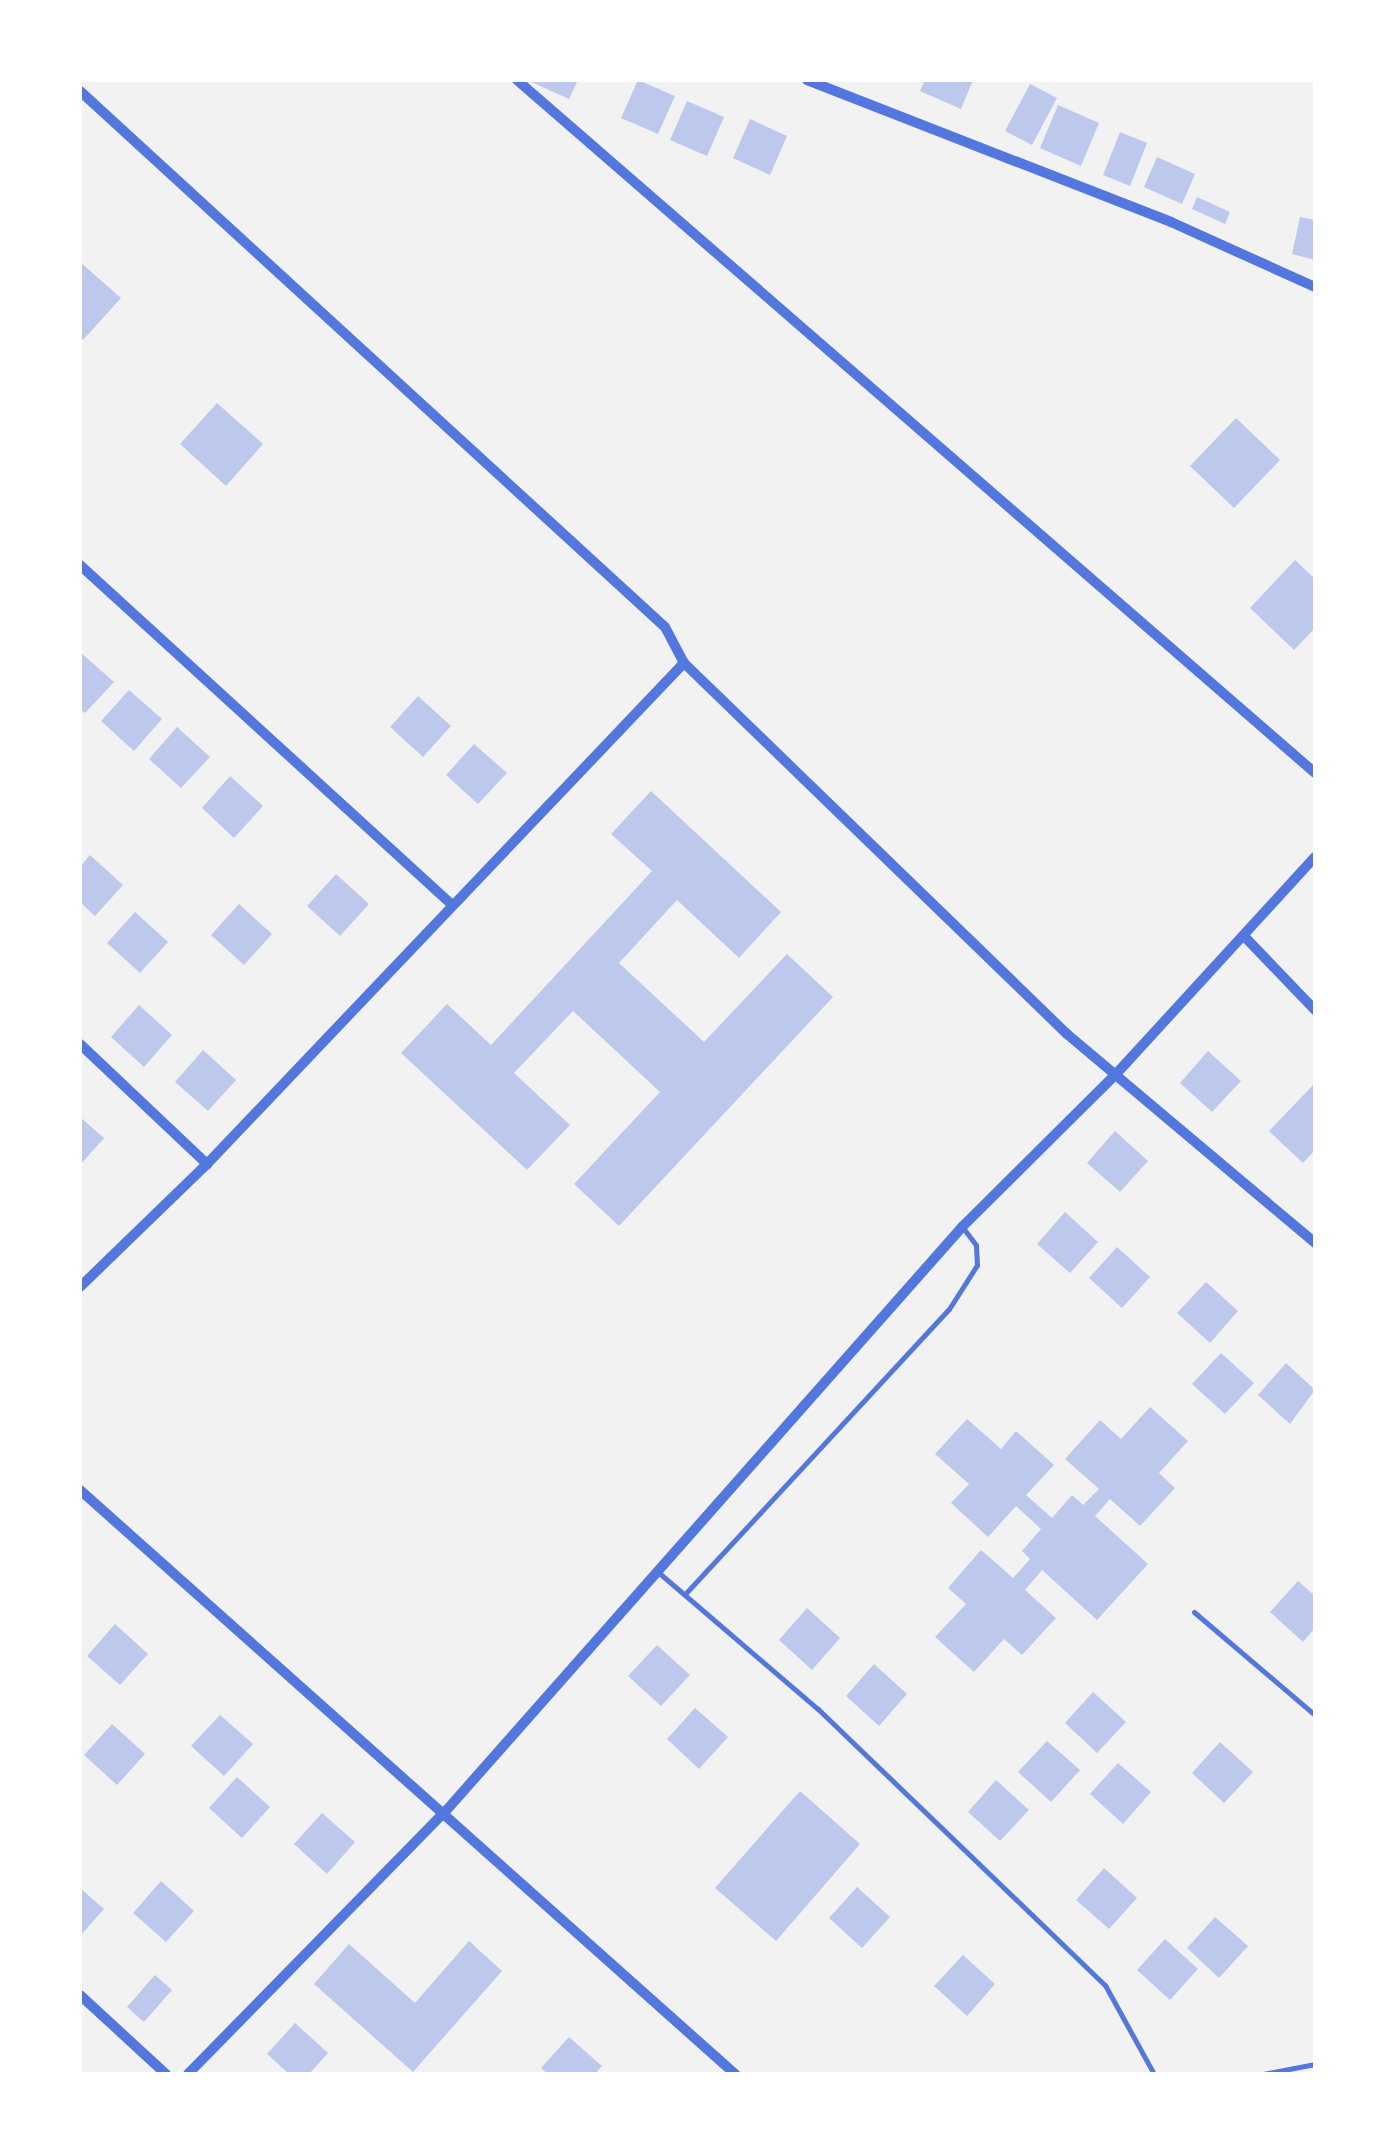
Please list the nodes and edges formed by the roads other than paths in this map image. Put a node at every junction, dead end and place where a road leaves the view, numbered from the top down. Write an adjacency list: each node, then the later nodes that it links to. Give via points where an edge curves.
1 (517, 80): 7 (street)
2 (815, 81): 4 (street, via 1171,222)
3 (80, 90): 6 (street, via 665,627)
4 (1315, 287)
5 (80, 565): 9 (street)
6 (684, 663): 9 (street); 13 (street, via 1067,1034)
7 (1315, 773)
8 (1315, 856): 10 (street)
9 (450, 902): 14 (street)
10 (1244, 936): 11 (street); 13 (street)
11 (1315, 1010)
12 (80, 1044): 14 (street)
13 (1117, 1073): 15 (street); 16 (street)
14 (207, 1164): 17 (street)
15 (962, 1227): 19 (street); 20 (lane, via 976,1246 978,1265 949,1309)
16 (1315, 1243)
17 (80, 1286)
18 (80, 1490): 23 (street)
19 (658, 1572): 20 (lane); 23 (street)
20 (685, 1594): 29 (lane, via 818,1709 1105,1984)
21 (1194, 1612): 22 (lane)
22 (1315, 1715)
23 (444, 1813): 27 (street); 28 (street)
24 (80, 1995): 26 (street)
25 (1315, 2064): 30 (lane)
26 (166, 2074)
27 (188, 2074)
28 (735, 2074)
29 (1154, 2074)
30 (1263, 2074)

